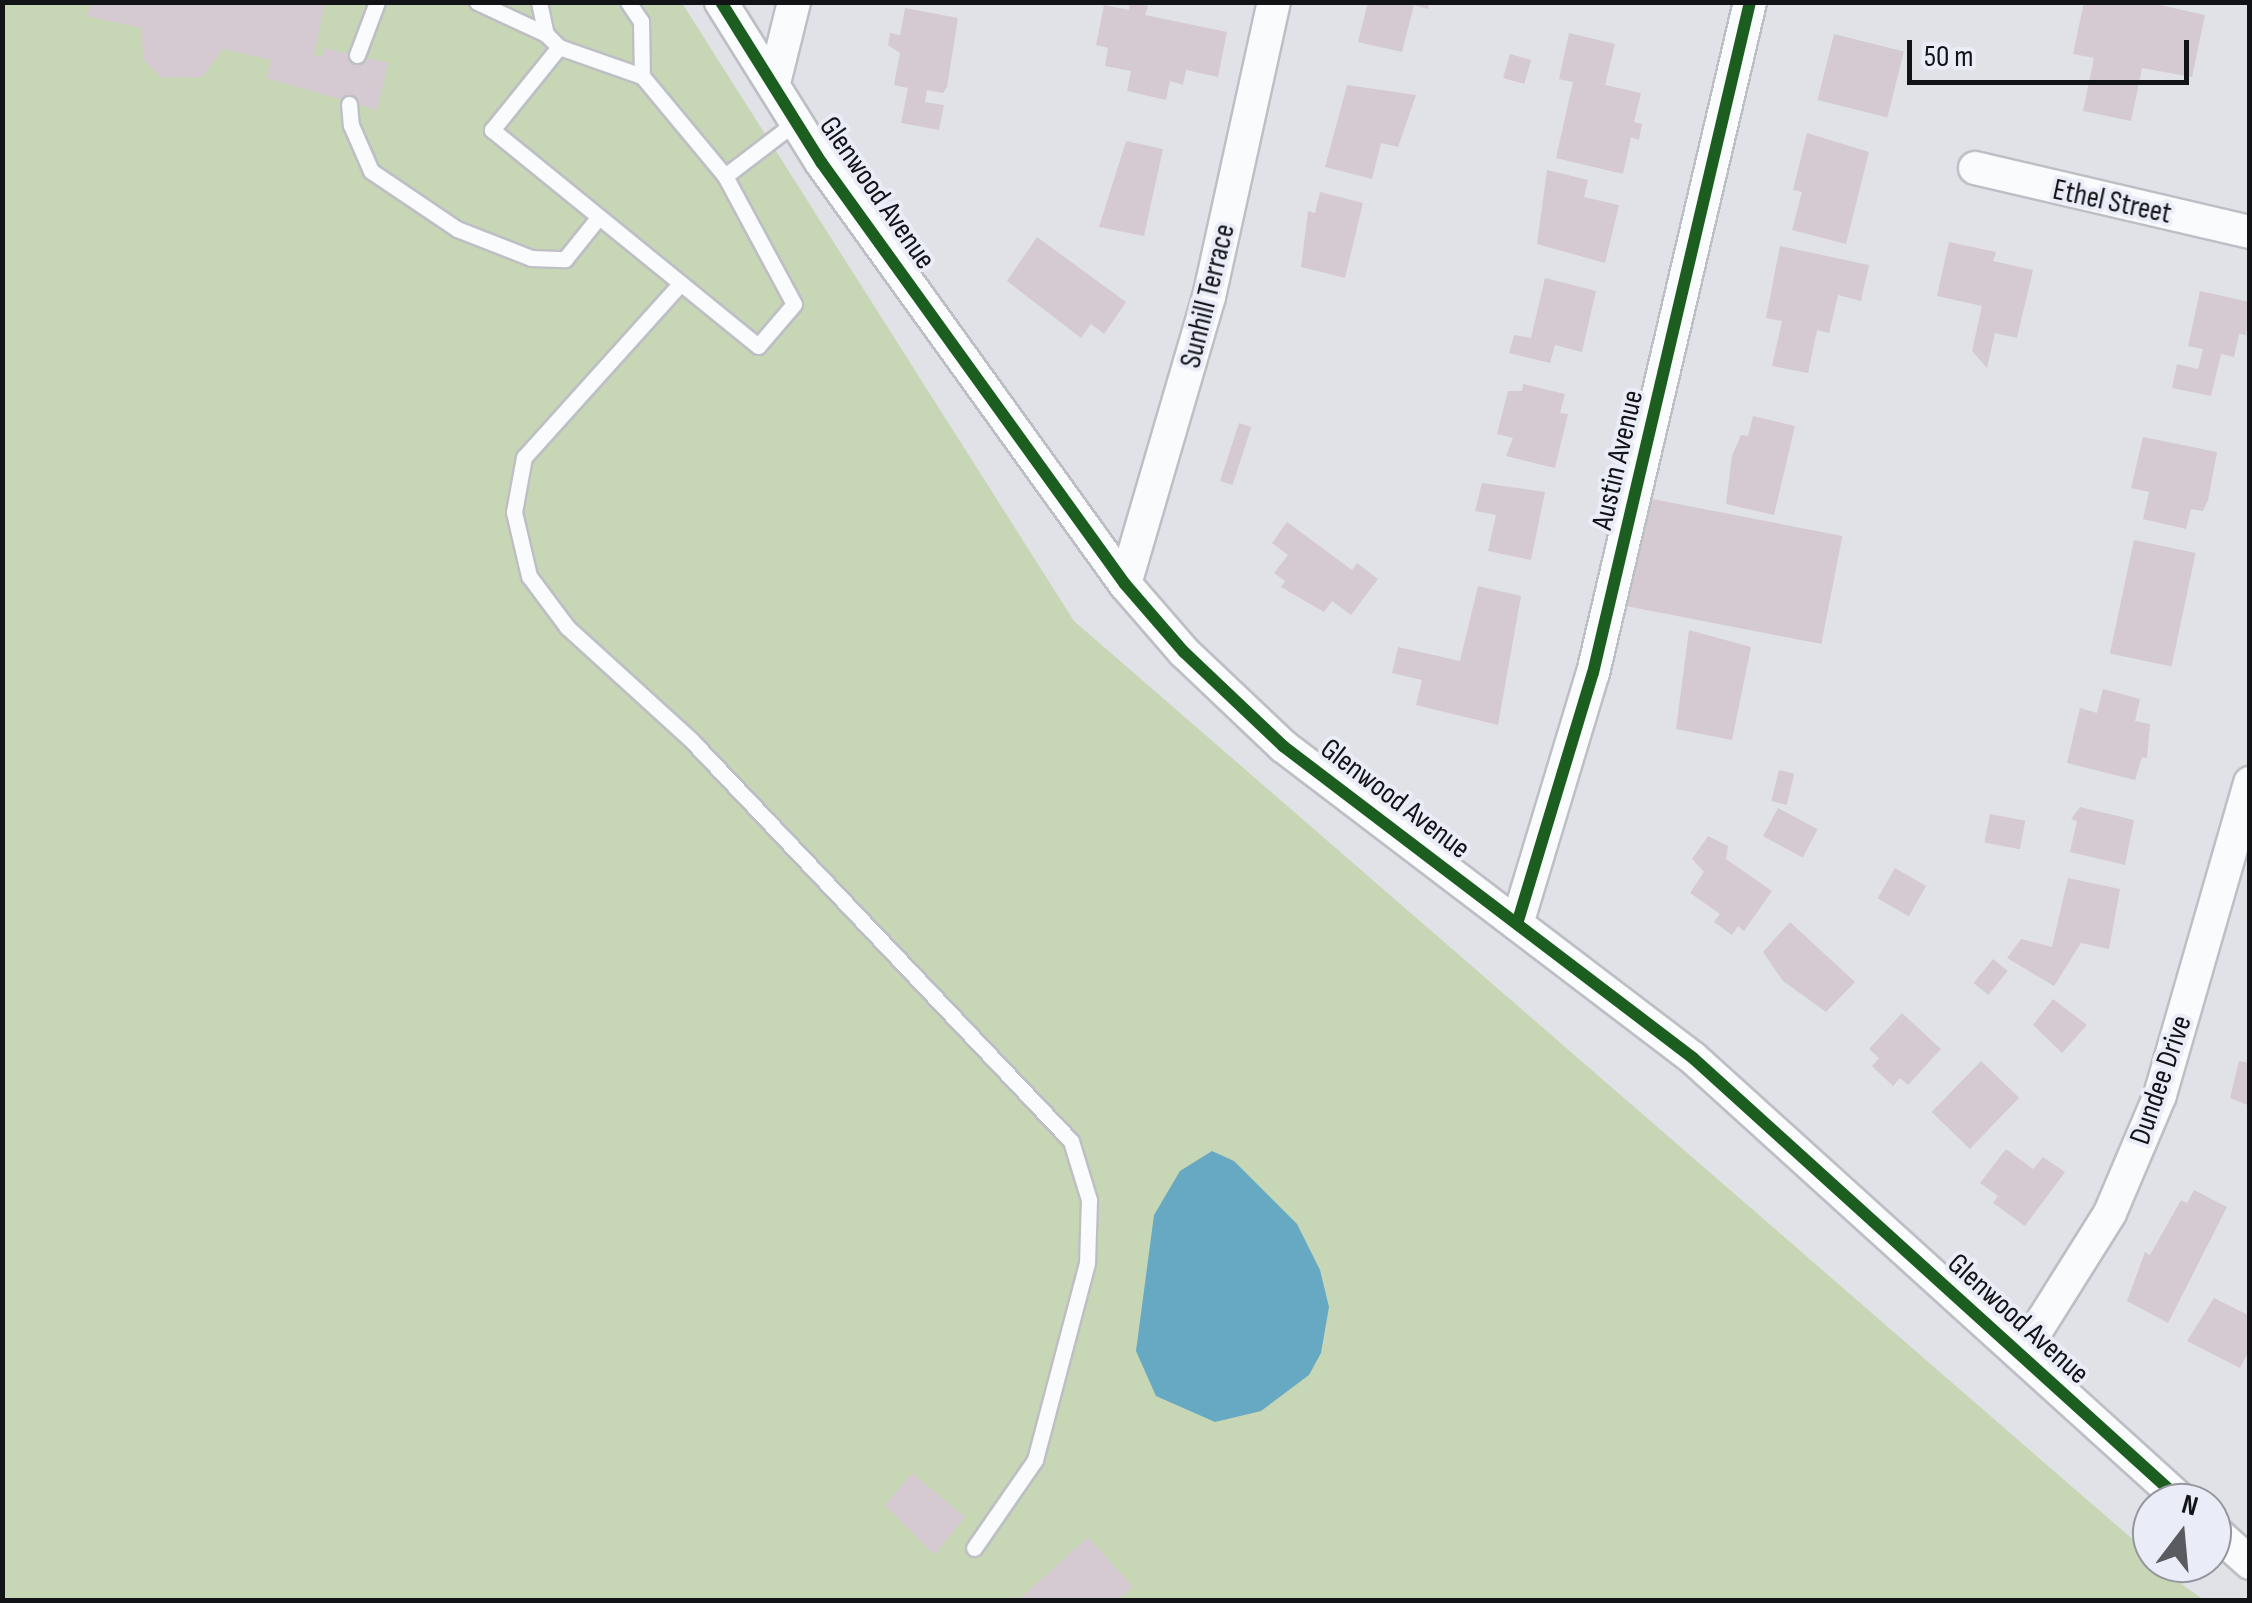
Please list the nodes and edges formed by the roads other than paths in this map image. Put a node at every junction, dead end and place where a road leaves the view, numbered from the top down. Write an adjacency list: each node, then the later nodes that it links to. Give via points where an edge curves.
1 (376, 2): 11 (lane)
2 (477, 2): 9 (lane)
3 (539, 2): 9 (lane)
4 (628, 2): 12 (lane, via 640,21)
5 (721, 2): 13 (street, Glenwood Avenue)
6 (794, 2): 13 (street)
7 (1274, 2): 21 (street, Sunhill Terrace, via 1209,297)
8 (1750, 2): 23 (street, Austin Avenue, via 1593,673)
9 (546, 34): 10 (lane)
10 (558, 47): 12 (lane); 18 (lane, via 492,130)
11 (357, 55)
12 (642, 76): 17 (lane)
13 (774, 84): 15 (street, Glenwood Avenue)
14 (348, 104): 18 (lane, via 350,125 372,171 456,229 531,258 565,259)
15 (796, 121): 17 (lane); 21 (street, Glenwood Avenue)
16 (1975, 168): 19 (street, Ethel Street)
17 (725, 176): 20 (lane, via 794,304 758,346)
18 (597, 219): 20 (lane)
19 (2250, 232)
20 (680, 284): 26 (lane, via 524,457 514,512 529,576 568,627 691,740 1071,1141 1089,1200 1087,1263 1035,1460)
21 (1125, 584): 23 (street, Glenwood Avenue, via 1283,746)
22 (2250, 783): 24 (street, Dundee Drive, via 2160,1094 2110,1213 2069,1288)
23 (1517, 924): 24 (street, Glenwood Avenue, via 1692,1058)
24 (2021, 1354): 25 (street, Glenwood Avenue)
25 (2162, 1483)
26 (974, 1548)

